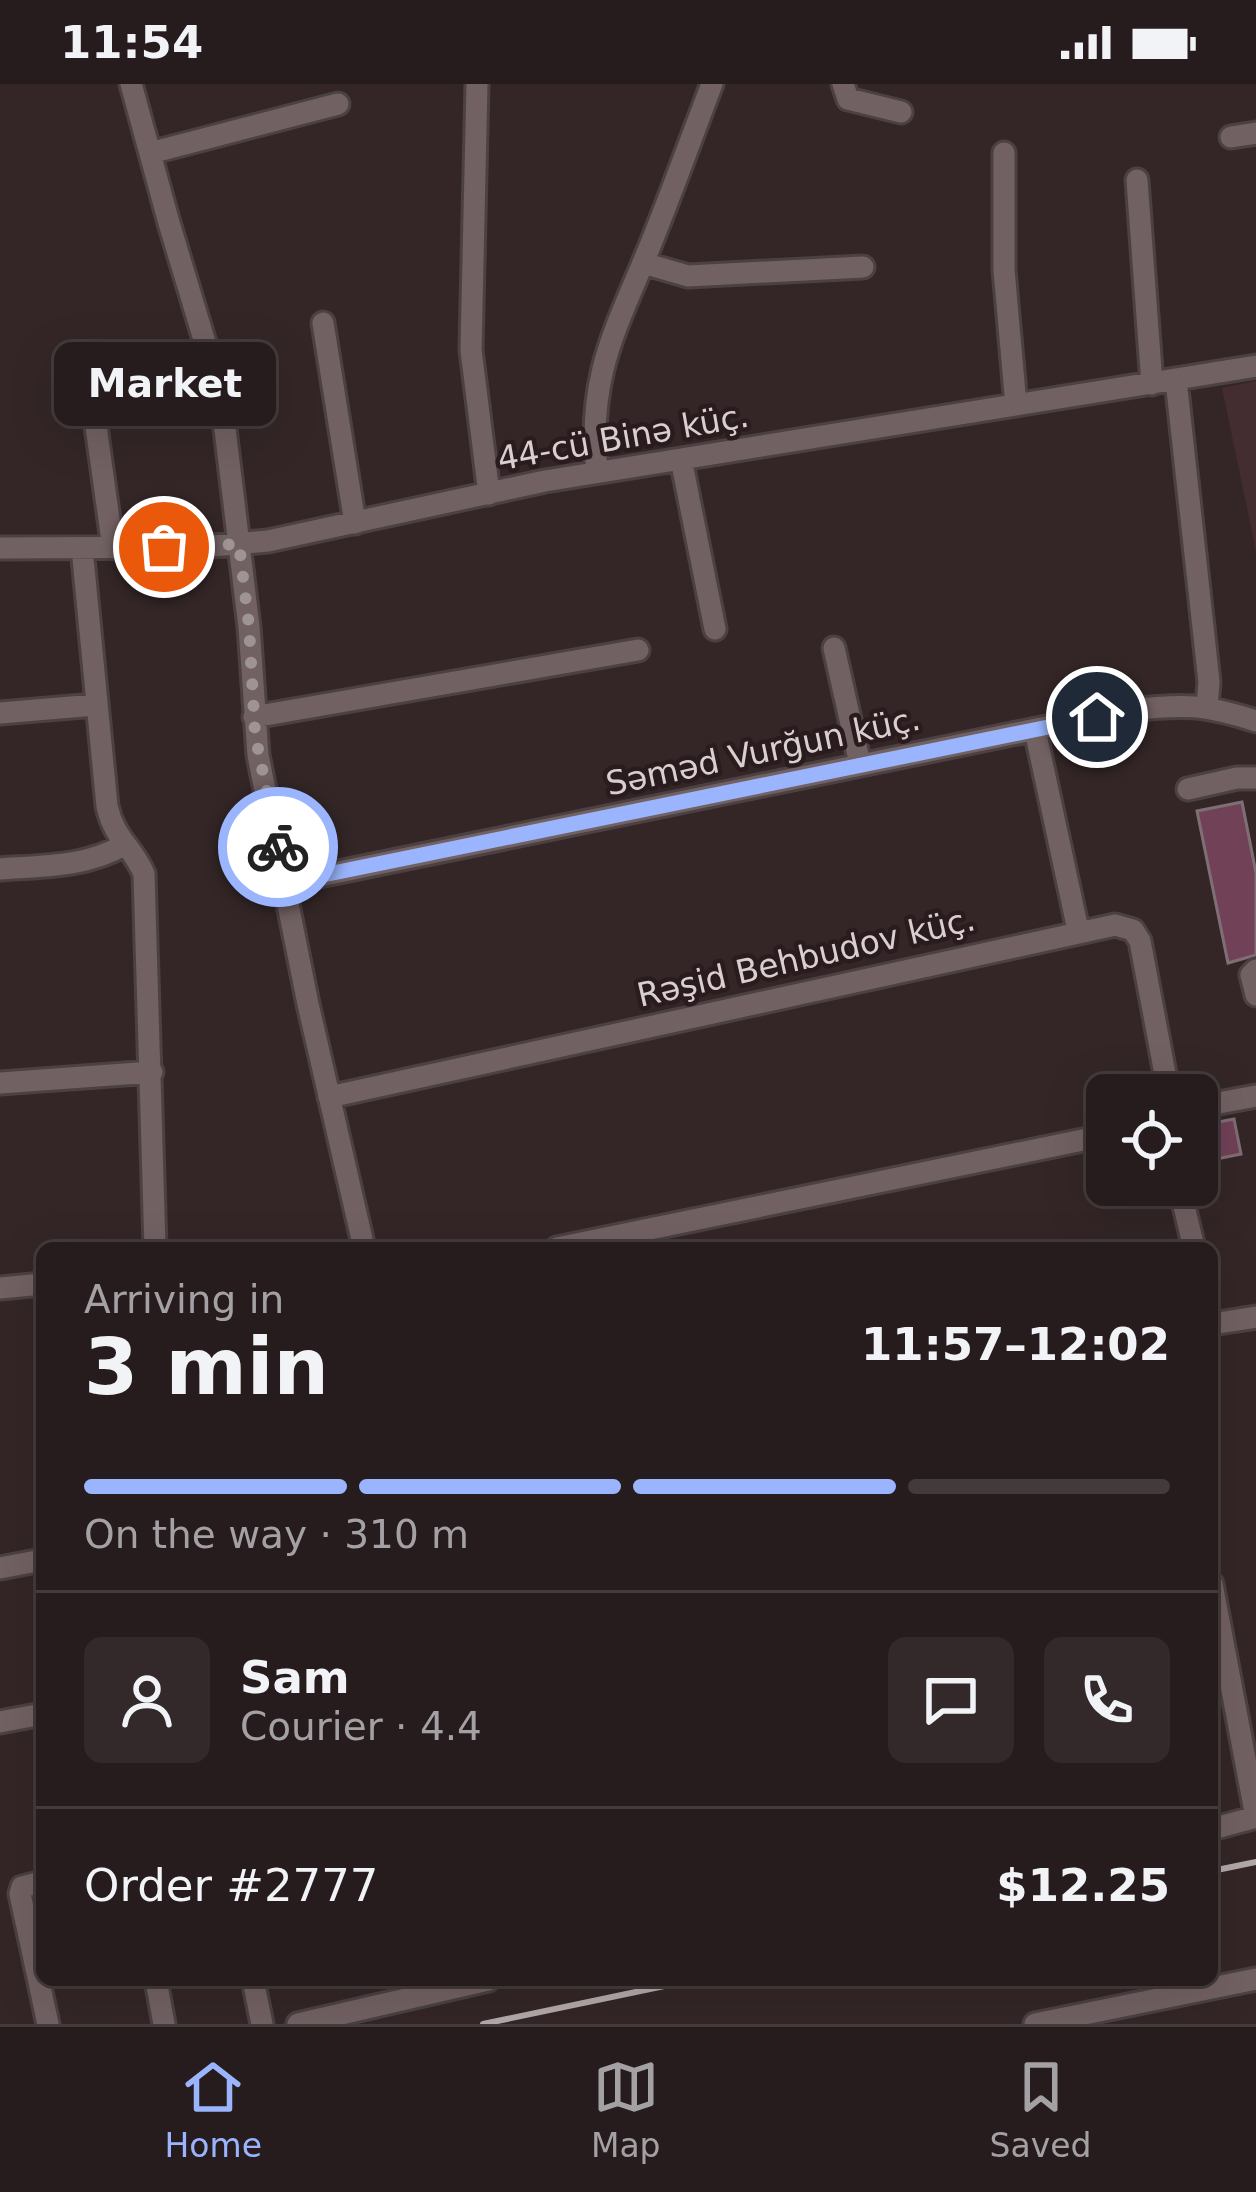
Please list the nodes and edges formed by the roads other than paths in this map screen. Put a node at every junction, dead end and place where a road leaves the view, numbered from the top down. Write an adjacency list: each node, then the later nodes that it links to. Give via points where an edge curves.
1 (131, 84): 9 (street)
2 (477, 84): 22 (street, via 471,350)
3 (712, 84): 12 (street)
4 (843, 84): 6 (street, via 848,99)
5 (338, 104): 9 (street)
6 (901, 112)
7 (1256, 133): 8 (street)
8 (1231, 137)
9 (150, 153): 24 (street, via 221,396)
10 (1004, 153): 19 (street)
11 (1137, 180): 18 (street)
12 (643, 263): 13 (street, via 688,276); 21 (street, via 601,370)
13 (862, 267)
14 (323, 323): 23 (street)
15 (1256, 366): 17 (street, 44-cü Binə küç.)
16 (89, 376): 27 (street)
17 (1176, 380): 18 (street, 44-cü Binə küç.); 32 (street)
18 (1152, 384): 19 (street, 44-cü Binə küç.)
19 (1016, 405): 20 (street, 44-cü Binə küç.)
20 (681, 459): 21 (street, 44-cü Binə küç.); 28 (street)
21 (597, 472): 22 (street, 44-cü Binə küç.)
22 (489, 494): 23 (street, 44-cü Binə küç.)
23 (356, 523): 24 (street, 44-cü Binə küç.)
24 (239, 544): 27 (street, 44-cü Binə küç.); 34 (street)
25 (0, 548): 26 (street, 44-cü Binə küç.)
26 (82, 548): 27 (street, 44-cü Binə küç.); 31 (street)
27 (113, 548)
28 (715, 628)
29 (834, 648): 37 (street)
30 (638, 650): 34 (street)
31 (95, 705): 33 (street); 40 (street, via 107,806)
32 (1207, 706): 35 (street, Səməd Vurğun küç.); 36 (street, Səməd Vurğun küç., via 1129,710)
33 (0, 713)
34 (254, 717): 42 (street)
35 (1256, 721)
36 (1035, 730): 37 (street, Səməd Vurğun küç.); 43 (street)
37 (860, 764): 42 (street, Səməd Vurğun küç.)
38 (1256, 780): 39 (street)
39 (1188, 789)
40 (124, 845): 41 (street, via 76,863); 46 (street, via 145,874)
41 (0, 869)
42 (284, 883): 50 (street)
43 (1078, 931): 47 (street, Rəşid Behbudov küç., via 1114,925 1140,941); 50 (street, Rəşid Behbudov küç.)
44 (1256, 970): 45 (street)
45 (1256, 995)
46 (152, 1072): 48 (street); 54 (street)
47 (1165, 1074)
48 (0, 1083)
49 (1256, 1096): 51 (street)
50 (329, 1097): 55 (street)
51 (1218, 1103)
52 (1086, 1139): 56 (street)
53 (1184, 1206): 57 (street)
54 (155, 1242)
55 (363, 1242)
56 (586, 1242)
57 (1193, 1242)
58 (36, 1285): 59 (street)
59 (0, 1288)
60 (1256, 1317): 61 (street)
61 (1218, 1323)
62 (36, 1561): 63 (street)
63 (0, 1568)
64 (1218, 1659): 67 (street)
65 (36, 1715): 66 (street)
66 (0, 1722)
67 (1256, 1817): 68 (street)
68 (1218, 1827)
69 (36, 1884): 70 (street, via 20,1894)
70 (36, 1968)
71 (1256, 1979): 80 (street)
72 (40, 1986): 76 (street)
73 (157, 1986): 77 (street)
74 (254, 1986): 78 (street)
75 (435, 1986): 79 (street)
76 (48, 2024)
77 (164, 2024)
78 (262, 2024)
79 (298, 2024)
80 (1035, 2024)

